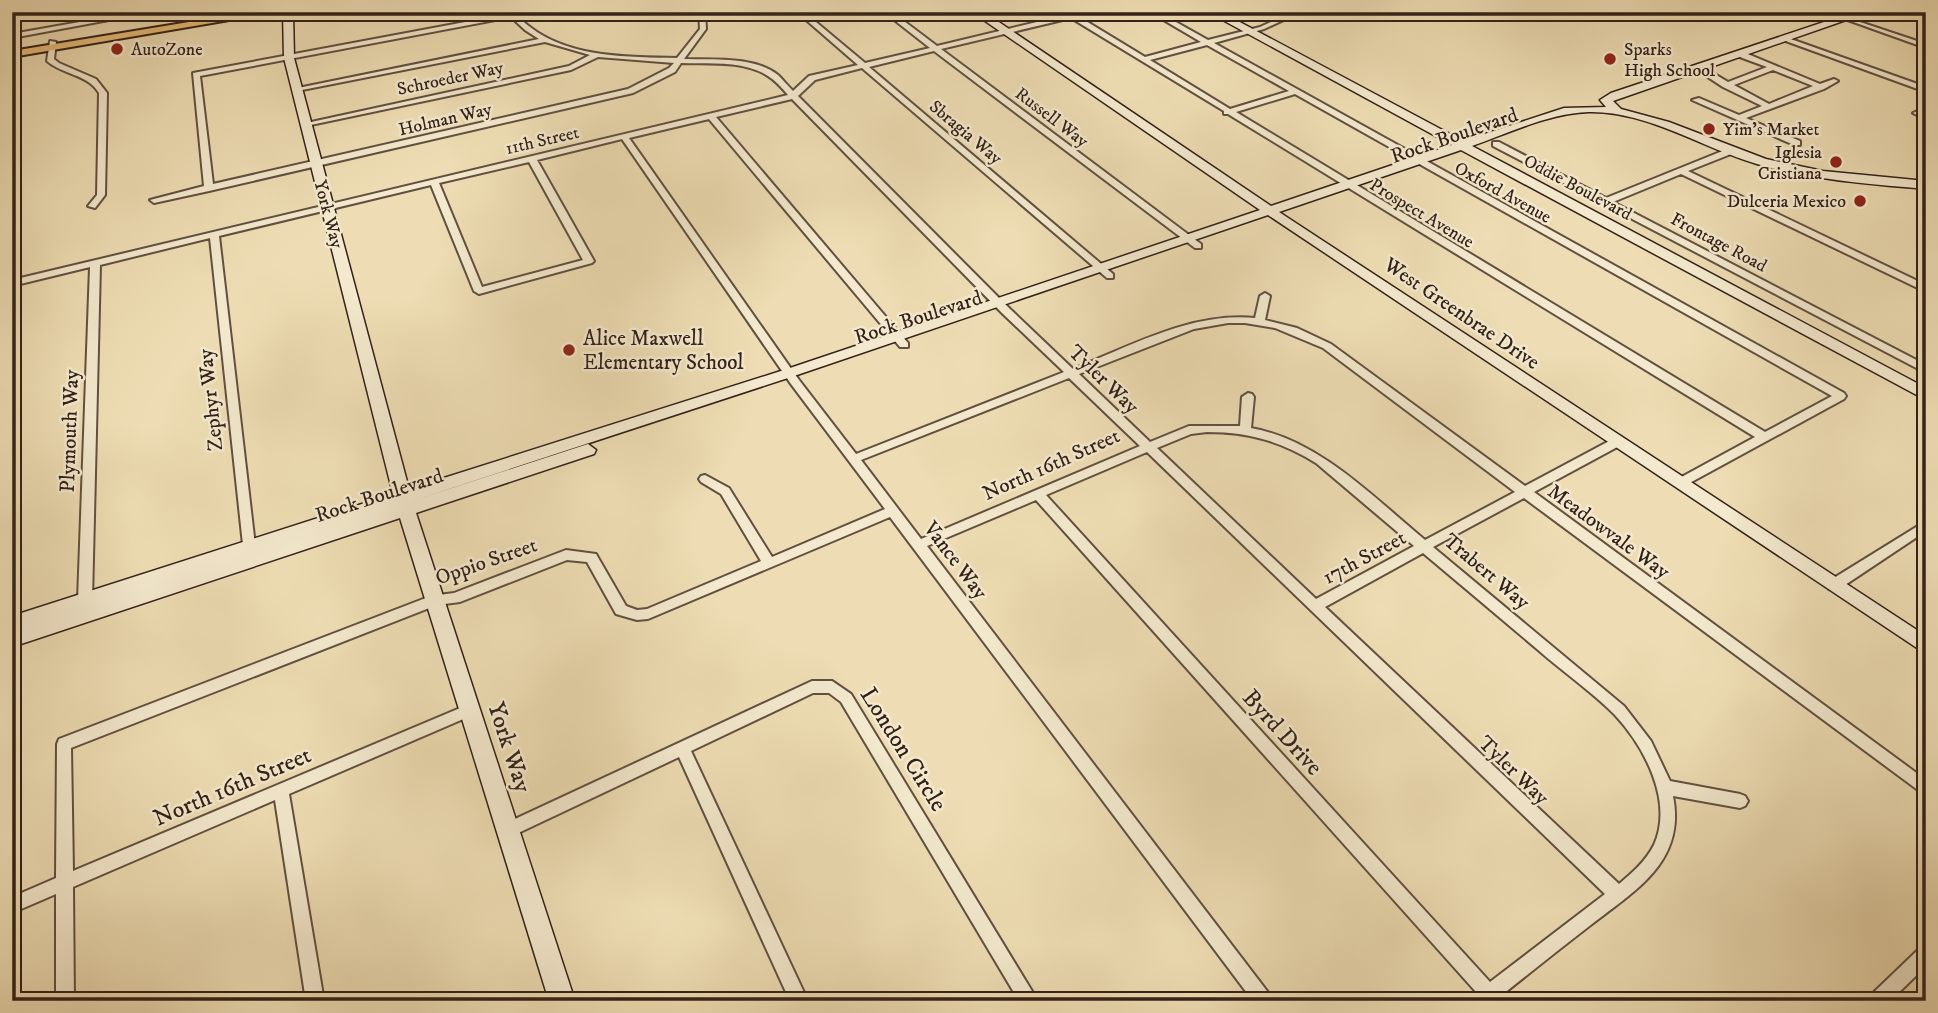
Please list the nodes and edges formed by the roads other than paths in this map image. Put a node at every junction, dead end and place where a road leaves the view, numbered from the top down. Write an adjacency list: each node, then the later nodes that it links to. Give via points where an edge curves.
1 (149, 12): 19 (street)
2 (240, 12): 23 (main road)
3 (271, 12): 23 (main road)
4 (288, 12): 30 (main road, York Way)
5 (702, 12): 31 (street, Holman Way, via 704,26)
6 (800, 12): 33 (street, Sbragia Way)
7 (887, 12): 26 (street, Russell Way)
8 (976, 12): 18 (main road, West Greenbrae Drive)
9 (1153, 12): 22 (street, Oxford Avenue)
10 (1213, 12): 17 (main road, Oddie Boulevard)
11 (1226, 12): 17 (main road, Oddie Boulevard)
12 (1298, 12): 17 (street)
13 (1864, 12): 16 (main road)
14 (511, 14): 21 (street, Tyler Way); 30 (street)
15 (1068, 14): 18 (street, 11th Street); 32 (street, Prospect Avenue)
16 (1847, 18): 20 (main road); 24 (street)
17 (1254, 31): 22 (street); 56 (main road, Oddie Boulevard)
18 (1005, 32): 26 (street, 11th Street); 70 (main road, West Greenbrae Drive)
19 (12, 36)
20 (1785, 39): 29 (main road); 41 (street)
21 (545, 40): 28 (street, Tyler Way); 40 (street)
22 (1207, 43): 32 (street); 42 (street, Oxford Avenue)
23 (51, 45): 25 (main road); 27 (main road); 68 (street, via 50,59 58,68 92,80 103,93 101,195)
24 (1926, 46)
25 (12, 48)
26 (935, 48): 33 (street, 11th Street); 72 (street, Russell Way)
27 (12, 54)
28 (597, 54): 31 (street, Tyler Way); 52 (street, Schroeder Way, via 571,68)
29 (1740, 54): 34 (main road); 35 (street)
30 (289, 58): 36 (street); 40 (main road, York Way)
31 (680, 60): 44 (street, Tyler Way, via 747,63 768,72); 59 (street, Holman Way, via 660,78 614,96)
32 (1142, 60): 48 (street, Prospect Avenue)
33 (863, 66): 44 (street, 11th Street, via 807,80); 74 (street, Sbragia Way)
34 (1698, 68): 38 (street); 43 (main road)
35 (1772, 68): 38 (street); 39 (street)
36 (196, 75): 64 (street)
37 (1834, 81): 39 (street)
38 (1726, 85): 46 (street)
39 (1821, 87): 46 (street)
40 (297, 89): 52 (main road, York Way)
41 (1926, 90)
42 (1294, 92): 48 (street); 60 (street, Oxford Avenue)
43 (1615, 95): 47 (main road); 49 (main road)
44 (793, 96): 50 (street, 11th Street); 78 (street, Tyler Way)
45 (1696, 100): 51 (street)
46 (1769, 107): 51 (street)
47 (1564, 111): 49 (main road, Rock Boulevard); 56 (main road, Rock Boulevard)
48 (1227, 112): 65 (street, Prospect Avenue)
49 (1617, 114): 55 (main road, Rock Boulevard, via 1573,119); 57 (main road, Rock Boulevard, via 1661,122)
50 (711, 116): 53 (street, 11th Street); 80 (street)
51 (1740, 118): 54 (street)
52 (306, 124): 59 (main road, York Way)
53 (624, 137): 58 (street, 11th Street); 83 (street, Vance Way)
54 (1797, 143)
55 (1496, 144): 56 (main road, Rock Boulevard); 67 (street, Frontage Road)
56 (1472, 148): 60 (main road, Rock Boulevard); 84 (main road, Oddie Boulevard); 85 (main road, Oddie Boulevard)
57 (1725, 154): 61 (street); 63 (main road, Rock Boulevard, via 1793,175)
58 (532, 159): 62 (street, 11th Street); 62 (street, via 589,261 479,291)
59 (316, 164): 64 (street, Holman Way); 69 (main road, York Way)
60 (1422, 165): 65 (main road, Rock Boulevard); 88 (street, Oxford Avenue, via 1840,396)
61 (1683, 172): 67 (street); 76 (street)
62 (434, 182): 69 (street, 11th Street)
63 (1926, 185)
64 (209, 188): 66 (street, Holman Way)
65 (1352, 189): 70 (main road, Rock Boulevard); 88 (street, Prospect Avenue)
66 (154, 200)
67 (1605, 202): 81 (street, Frontage Road)
68 (92, 206)
69 (328, 208): 71 (street, 11th Street); 96 (main road, York Way)
70 (1275, 215): 72 (main road, Rock Boulevard); 89 (main road, West Greenbrae Drive)
71 (214, 235): 73 (street, 11th Street); 101 (street, Zephyr Way)
72 (1193, 243): 74 (main road, Rock Boulevard)
73 (95, 264): 75 (street, 11th Street); 104 (street, Plymouth Way)
74 (1106, 272): 78 (main road, Rock Boulevard)
75 (12, 283)
76 (1926, 289)
77 (1265, 296): 79 (street)
78 (1001, 307): 80 (main road, Rock Boulevard); 82 (street, Tyler Way)
79 (1260, 320): 82 (street, via 1223,319 1191,326); 94 (street, Meadowvale Way, via 1296,330 1327,346)
80 (900, 341): 83 (main road, Rock Boulevard)
81 (1925, 368)
82 (1070, 374): 90 (street, Tyler Way); 91 (street)
83 (792, 377): 91 (street, Vance Way); 96 (main road, Rock Boulevard)
84 (1926, 387)
85 (1926, 395)
86 (1248, 397): 87 (street)
87 (1245, 429): 90 (street, North 16th Street, via 1189,430); 100 (street, Trabert Way, via 1306,450)
88 (1764, 438): 93 (street)
89 (1617, 442): 93 (main road, West Greenbrae Drive); 94 (street, 17th Street)
90 (1146, 446): 95 (street, North 16th Street); 106 (street, Tyler Way)
91 (853, 459): 97 (street, Vance Way)
92 (705, 479): 102 (street, via 725,491)
93 (1680, 483): 103 (main road, West Greenbrae Drive)
94 (1524, 492): 100 (street, 17th Street); 113 (street, Meadowvale Way)
95 (1037, 493): 99 (street, North 16th Street); 121 (street, Byrd Drive)
96 (405, 503): 101 (main road, Rock Boulevard); 105 (main road, York Way)
97 (893, 511): 99 (street, Vance Way); 102 (street, Oppio Street)
98 (1923, 531): 103 (street)
99 (918, 545): 127 (street, Vance Way)
100 (1424, 546): 106 (street, 17th Street); 112 (street, Trabert Way, via 1619,710 1648,746)
101 (250, 554): 104 (main road, Rock Boulevard); 108 (main road, Rock Boulevard)
102 (769, 563): 105 (street, Oppio Street, via 648,614 621,610 596,561 583,554 566,555 455,598)
103 (1834, 585): 109 (main road, West Greenbrae Drive)
104 (85, 600): 107 (main road, Rock Boulevard)
105 (436, 600): 110 (main road, York Way); 117 (street, Oppio Street, via 64,744)
106 (1314, 606): 118 (street, Tyler Way)
107 (12, 624)
108 (12, 639)
109 (1926, 646)
110 (470, 710): 114 (street, North 16th Street); 116 (main road, York Way)
111 (681, 748): 116 (street, London Circle); 125 (street); 126 (street, London Circle, via 812,687 841,692)
112 (1665, 787): 115 (street); 118 (street, Trabert Way, via 1669,817 1658,854)
113 (1926, 789)
114 (281, 790): 117 (street, North 16th Street); 123 (street)
115 (1740, 801)
116 (508, 830): 124 (main road, York Way)
117 (64, 883): 119 (street, North 16th Street); 122 (street)
118 (1617, 894): 121 (street, Trabert Way)
119 (12, 905)
120 (1926, 954): 128 (street)
121 (1488, 998)
122 (65, 1001)
123 (315, 1001)
124 (562, 1001)
125 (799, 1001)
126 (1029, 1001)
127 (1264, 1001)
128 (1877, 1001)

